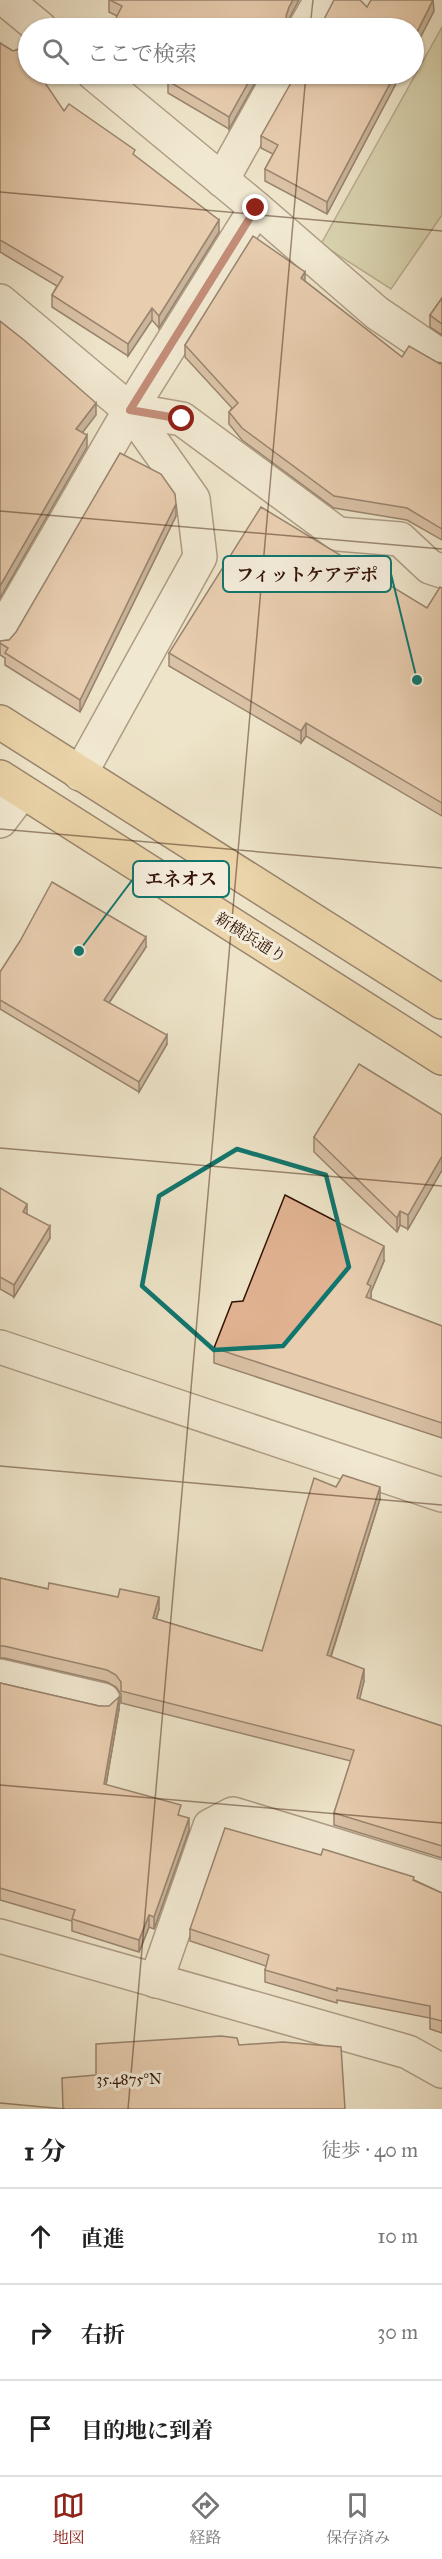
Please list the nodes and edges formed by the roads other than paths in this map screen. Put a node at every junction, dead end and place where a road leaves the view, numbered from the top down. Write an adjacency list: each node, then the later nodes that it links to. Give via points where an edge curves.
1 (6, 0): 3 (street)
2 (321, 0): 4 (street)
3 (28, 18)
4 (311, 18)
5 (106, 84): 7 (street)
6 (275, 84): 7 (street)
7 (222, 180): 8 (street)
8 (256, 208): 10 (street, via 377,313); 11 (street)
9 (0, 301): 11 (street)
10 (442, 357)
11 (130, 410): 12 (street, via 182,419 338,534 400,539 430,567); 13 (street); 15 (street, via 193,500 200,557)
12 (442, 571)
13 (0, 635)
14 (0, 722): 15 (main road)
15 (80, 774): 18 (main road)
16 (11, 784): 17 (street); 19 (main road, 新横浜通り)
17 (0, 821)
18 (442, 1002)
19 (442, 1058)
20 (0, 1347): 21 (street)
21 (442, 1495)
22 (0, 1676): 23 (street)
23 (103, 1700)
24 (442, 1878): 26 (street, via 232,1814 210,1826)
25 (0, 1936): 26 (street)
26 (156, 1981): 27 (street, via 408,2052)
27 (442, 2071)

